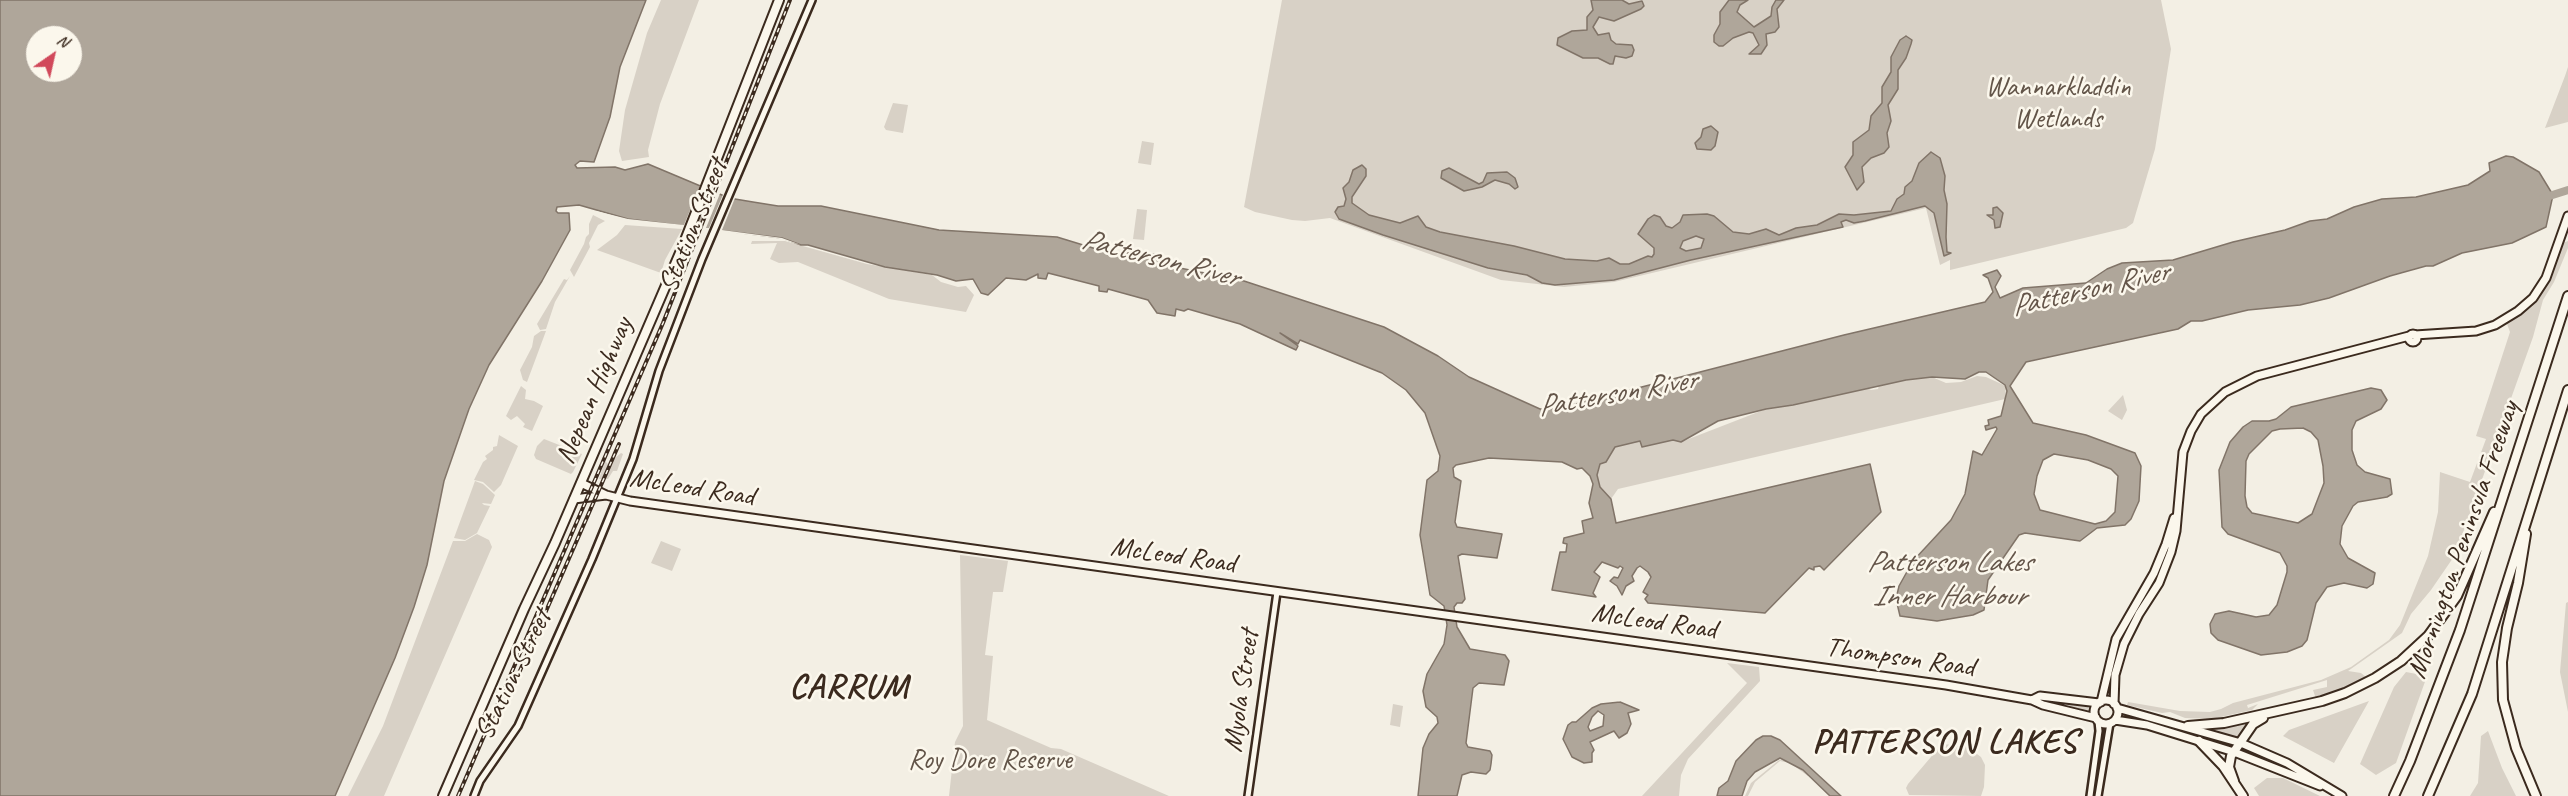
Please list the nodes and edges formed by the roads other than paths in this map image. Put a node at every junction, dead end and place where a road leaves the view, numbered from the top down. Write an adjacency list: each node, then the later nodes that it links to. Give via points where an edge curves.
1 (779, 0): 6 (highway, Nepean Highway, via 687,236)
2 (812, 0): 9 (street, Station Street, via 659,371)
3 (2568, 216): 12 (main road, via 2540,288 2518,311 2495,325 2397,341 2276,370 2221,395 2202,414 2186,442)
4 (2568, 296): 7 (highway, Mornington Peninsula Freeway)
5 (2568, 390): 11 (highway, Mornington Peninsula Freeway)
6 (581, 483): 8 (main road, McLeod Road); 10 (highway, Nepean Highway)
7 (2507, 488): 18 (highway, via 2457,596 2428,636 2401,661 2345,693); 34 (highway, Mornington Peninsula Freeway, via 2460,630)
8 (606, 495): 9 (main road, McLeod Road); 10 (main road)
9 (617, 498): 13 (main road, McLeod Road); 28 (street, Station Street, via 518,726)
10 (574, 499): 27 (highway, Nepean Highway)
11 (2531, 506): 35 (highway, Mornington Peninsula Freeway, via 2472,694); 36 (highway, via 2506,628 2502,672 2508,720)
12 (2175, 516): 16 (main road, via 2154,573 2116,639); 17 (main road, via 2176,531 2166,567 2121,652 2115,675)
13 (1277, 592): 14 (main road, McLeod Road); 29 (street, Myola Street)
14 (1763, 659): 15 (main road, Thompson Road)
15 (2032, 700): 16 (main road, Thompson Road, via 2040,696); 19 (main road, Thompson Road)
16 (2100, 702): 17 (main road, via 2108,701); 19 (main road, via 2095,708)
17 (2115, 706): 20 (main road); 21 (main road, via 2132,714)
18 (2270, 714): 21 (highway); 23 (highway, via 2253,724)
19 (2097, 720): 20 (main road, via 2104,724); 30 (street, via 2099,731)
20 (2113, 721): 22 (main road, via 2147,725); 31 (street)
21 (2188, 726): 23 (main road)
22 (2199, 741): 24 (main road); 25 (highway)
23 (2241, 743): 24 (highway); 26 (main road, via 2287,763)
24 (2234, 752): 25 (highway, via 2229,763); 26 (main road)
25 (2234, 781): 32 (highway)
26 (2334, 792): 33 (main road)
27 (443, 796)
28 (474, 796)
29 (1248, 796)
30 (2090, 796)
31 (2098, 796)
32 (2243, 796)
33 (2342, 796)
34 (2394, 796)
35 (2428, 796)
36 (2536, 796)

